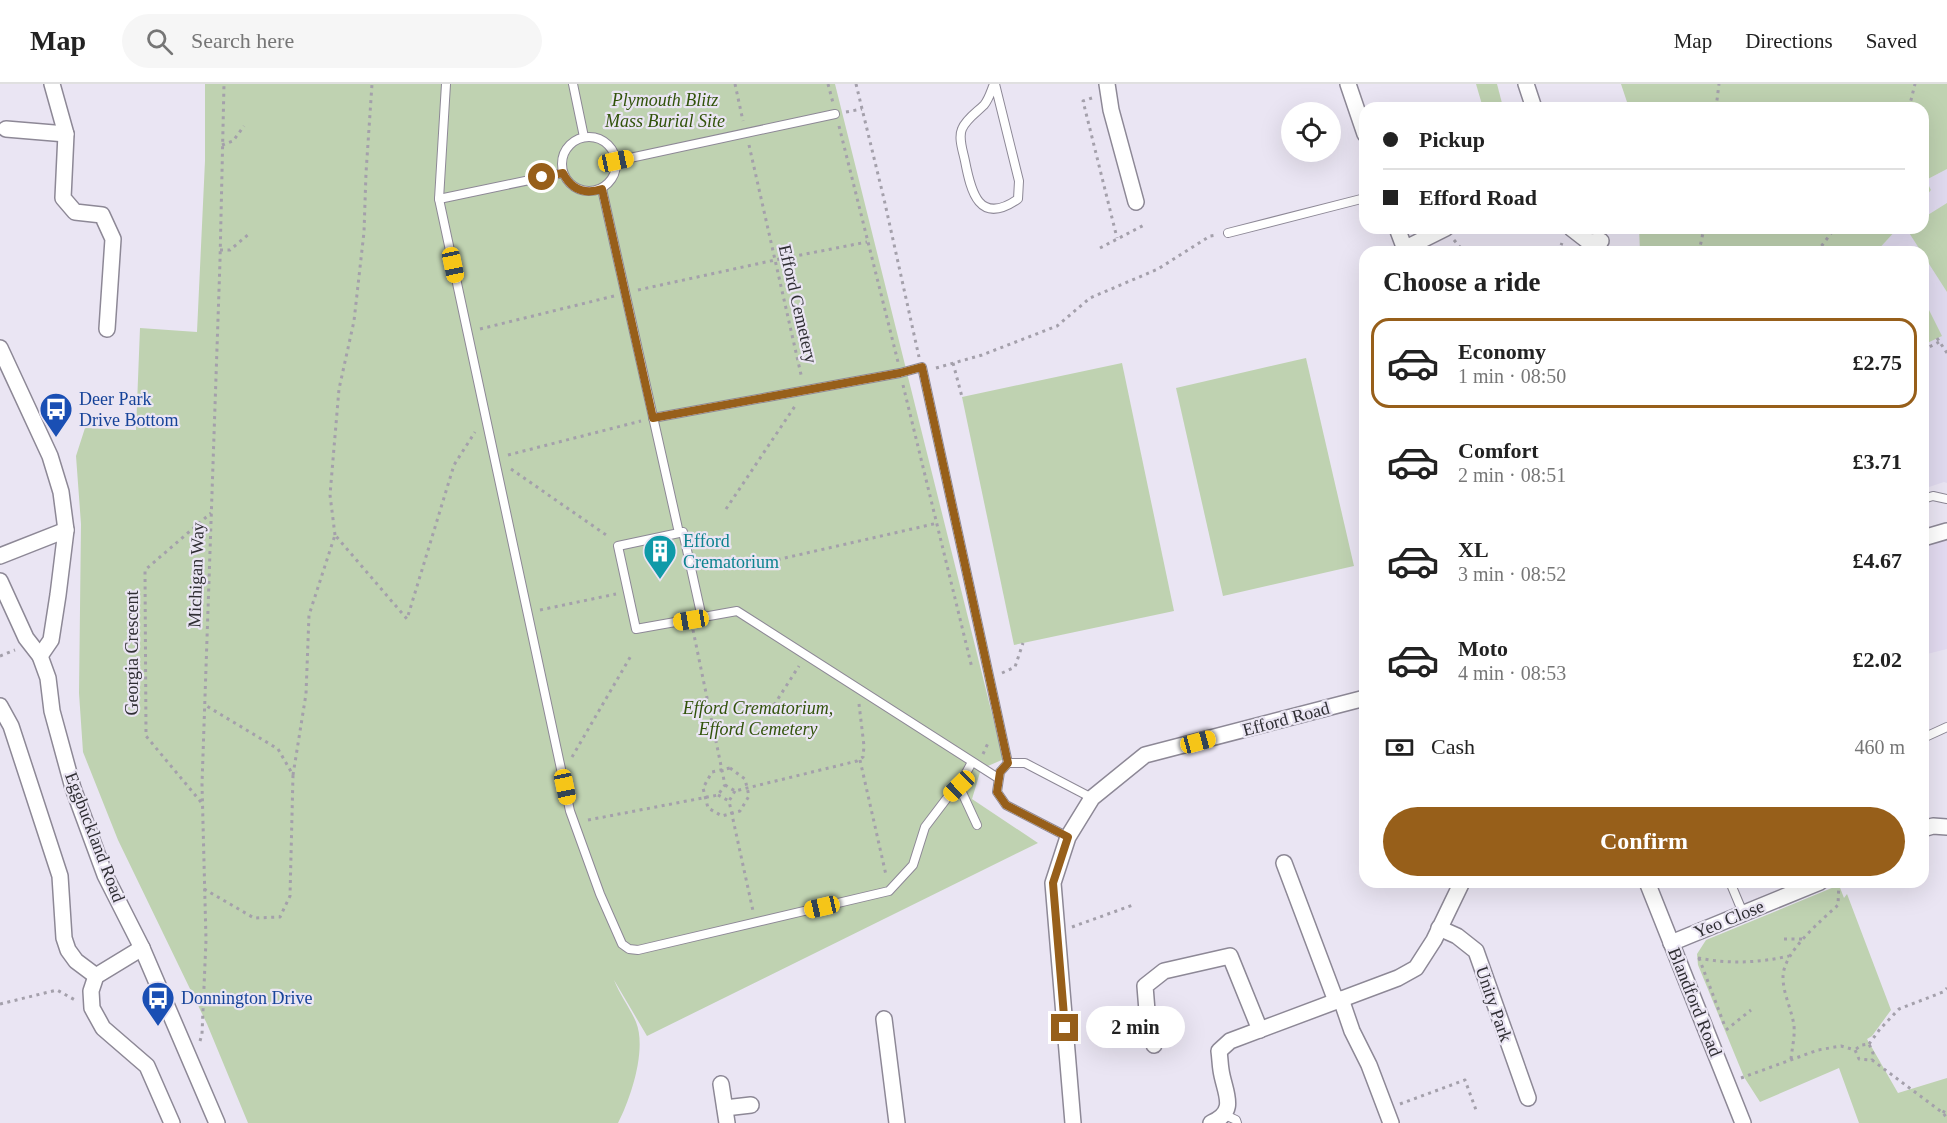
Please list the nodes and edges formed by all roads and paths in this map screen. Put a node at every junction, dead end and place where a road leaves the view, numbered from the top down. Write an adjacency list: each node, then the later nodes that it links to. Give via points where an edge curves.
1 (52, 84): 23 (street)
2 (224, 84): 25 (path, Michigan Way)
3 (372, 84): 66 (path, via 364,238 354,321 339,389 330,495)
4 (446, 84): 29 (lane)
5 (573, 84): 24 (lane)
6 (735, 84): 22 (path, Efford Cemetery)
7 (828, 84): 18 (path)
8 (856, 84): 51 (path)
9 (994, 84): 9 (lane, via 1019,181 1018,199 998,209 983,206 975,197 961,139 962,128 985,104)
10 (1348, 84): 19 (street)
11 (1526, 84): 15 (street)
12 (1719, 84): 16 (path)
13 (1915, 84): 17 (path)
14 (1108, 89): 31 (street); 37 (path, via 1083,101)
15 (1532, 102)
16 (1717, 102)
17 (1910, 102)
18 (836, 114): 22 (lane); 39 (path)
19 (1359, 116)
20 (244, 126): 25 (path, via 233,141)
21 (6, 129): 23 (street)
22 (746, 133): 26 (lane); 43 (path, Efford Cemetery)
23 (66, 134): 45 (street, via 63,198 75,212 102,215 113,239)
24 (584, 137): 26 (lane, via 609,145); 27 (lane, via 575,140 563,154)
25 (222, 144): 42 (path, Michigan Way)
26 (616, 161): 28 (lane, via 614,177)
27 (563, 173): 28 (lane, via 578,190); 29 (lane)
28 (602, 189): 44 (lane)
29 (439, 199): 46 (lane)
30 (1359, 200): 34 (lane)
31 (1136, 202)
32 (1146, 224): 37 (path)
33 (250, 232): 42 (path, via 230,250)
34 (1228, 233): 50 (path, via 1210,236 1158,269 1090,298 1057,326)
35 (1435, 234): 40 (street)
36 (1579, 234): 38 (street, via 1589,242)
37 (1117, 238): 41 (path)
38 (1601, 241)
39 (867, 242): 43 (path); 52 (path)
40 (1412, 246)
41 (1100, 248)
42 (220, 250): 61 (path, Michigan Way)
43 (775, 260): 44 (path); 53 (path, Efford Cemetery)
44 (625, 293): 46 (path); 56 (lane)
45 (107, 329)
46 (467, 332): 55 (lane)
47 (1929, 346): 49 (path, via 1938,340)
48 (0, 348): 63 (street, via 50,456 61,492)
49 (1947, 353)
50 (953, 363): 51 (path); 54 (path)
51 (922, 370): 52 (lane); 81 (lane)
52 (900, 373): 53 (lane); 62 (path)
53 (805, 391): 56 (lane); 60 (path, Efford Cemetery)
54 (962, 397)
55 (485, 416): 57 (lane); 66 (path, via 454,465 407,619)
56 (653, 418): 57 (path); 65 (lane)
57 (494, 458): 68 (path); 73 (lane)
58 (1929, 497): 59 (lane)
59 (1947, 499)
60 (726, 509)
61 (211, 513): 84 (path, Michigan Way); 105 (path, Georgia Crescent, via 145,570 146,736)
62 (938, 523): 70 (path); 80 (path)
63 (66, 530): 69 (street); 79 (street, via 51,640)
64 (1947, 531): 67 (street)
65 (678, 533): 74 (lane, via 683,532); 75 (lane, via 618,546 636,629)
66 (335, 535): 94 (path, via 309,615 306,694)
67 (1929, 536)
68 (610, 537)
69 (0, 556)
70 (741, 568)
71 (0, 581): 79 (street, Eggbuckland Road, via 26,638)
72 (620, 592): 73 (path)
73 (528, 613): 98 (lane)
74 (702, 618): 75 (lane); 78 (lane, via 737,611)
75 (691, 620): 93 (path)
76 (1023, 643): 81 (path, via 1015,667)
77 (632, 654): 98 (path, via 569,762)
78 (806, 655): 82 (lane); 85 (path)
79 (40, 656): 127 (street, Eggbuckland Road, via 73,788 105,875)
80 (973, 673)
81 (989, 679): 92 (lane)
82 (856, 688): 90 (path, via 864,746); 91 (lane)
83 (1359, 700): 103 (street, Efford Road, via 1144,755)
84 (205, 705): 94 (path, via 278,749); 105 (path, Michigan Way)
85 (774, 705)
86 (0, 706): 131 (street, via 11,726 60,876 68,950)
87 (1947, 727): 89 (lane)
88 (987, 730): 91 (path, via 989,742 983,754)
89 (1929, 734)
90 (860, 760): 99 (path); 119 (path)
91 (972, 762): 95 (lane); 97 (lane)
92 (1008, 763): 95 (lane); 103 (lane, via 1025,763)
93 (722, 769): 96 (path); 99 (path, via 730,768 745,779); 102 (path, via 712,772 703,788)
94 (293, 775): 118 (path, via 290,896 280,916 254,918)
95 (998, 778): 111 (lane, via 997,792 1006,805)
96 (725, 785): 100 (path); 101 (path)
97 (959, 786): 108 (lane); 119 (lane, via 925,827 913,866)
98 (565, 787): 107 (lane)
99 (747, 788): 100 (path); 106 (path, via 749,796 740,811)
100 (735, 791): 104 (path)
101 (718, 795): 102 (path); 104 (path)
102 (705, 797): 106 (path, via 708,808 722,816); 107 (path)
103 (1092, 798): 111 (street, Efford Road)
104 (729, 801): 106 (path)
105 (202, 803): 118 (path, Michigan Way)
106 (731, 813): 122 (path)
107 (574, 823): 122 (lane, via 622,944 630,950)
108 (977, 825)
109 (1929, 827): 110 (street)
110 (1947, 827)
111 (1068, 837): 124 (street, Efford Road, via 1053,883)
112 (1284, 863): 134 (street)
113 (1459, 888): 123 (street)
114 (1649, 888): 128 (street, Blandford Road)
115 (1733, 888): 121 (lane)
116 (1805, 888): 121 (street, Yeo Close)
117 (1839, 888): 126 (path, via 1839,905)
118 (204, 889): 144 (path, Michigan Way, via 202,1034)
119 (889, 891): 122 (lane)
120 (1133, 905): 124 (path)
121 (1743, 913): 128 (street, Yeo Close)
122 (755, 922)
123 (1439, 928): 134 (street, via 1416,968); 149 (street, Unity Park, via 1476,951)
124 (1056, 932): 161 (street, Efford Road)
125 (1784, 939): 126 (path)
126 (1805, 939): 129 (path)
127 (142, 948): 131 (street); 144 (street, Eggbuckland Road)
128 (1673, 948): 130 (path); 147 (street, Blandford Road)
129 (1789, 956): 130 (path, via 1734,963); 142 (path, via 1783,975 1794,1026)
130 (1699, 958): 136 (path, via 1726,1030)
131 (96, 976): 158 (street, via 90,992 92,1008 103,1028 147,1066)
132 (1947, 988): 139 (path, via 1899,1009)
133 (57, 990): 135 (path)
134 (1338, 1000): 138 (street); 155 (street)
135 (0, 1004)
136 (1751, 1010)
137 (884, 1019): 160 (street)
138 (1260, 1030): 140 (street, via 1230,956 1164,971 1145,986); 157 (street, via 1230,1041 1219,1051 1228,1097)
139 (1869, 1044): 141 (path); 143 (path)
140 (1154, 1045)
141 (1855, 1050): 142 (path, via 1841,1046); 143 (path, via 1859,1059)
142 (1791, 1059): 146 (path)
143 (1872, 1060): 153 (path)
144 (192, 1065): 159 (street, Eggbuckland Road)
145 (1740, 1068): 146 (path)
146 (1744, 1077): 147 (path)
147 (1728, 1083): 163 (street, Blandford Road)
148 (721, 1084): 154 (street)
149 (1528, 1098)
150 (751, 1105): 154 (street)
151 (1947, 1107): 153 (path)
152 (1476, 1110): 155 (path, via 1465,1080)
153 (1942, 1113): 156 (path)
154 (726, 1116)
155 (1388, 1116)
156 (1947, 1118)
157 (1217, 1119): 162 (lane)
158 (172, 1123)
159 (218, 1123)
160 (897, 1123)
161 (1073, 1123)
162 (1237, 1123)
163 (1743, 1123)

